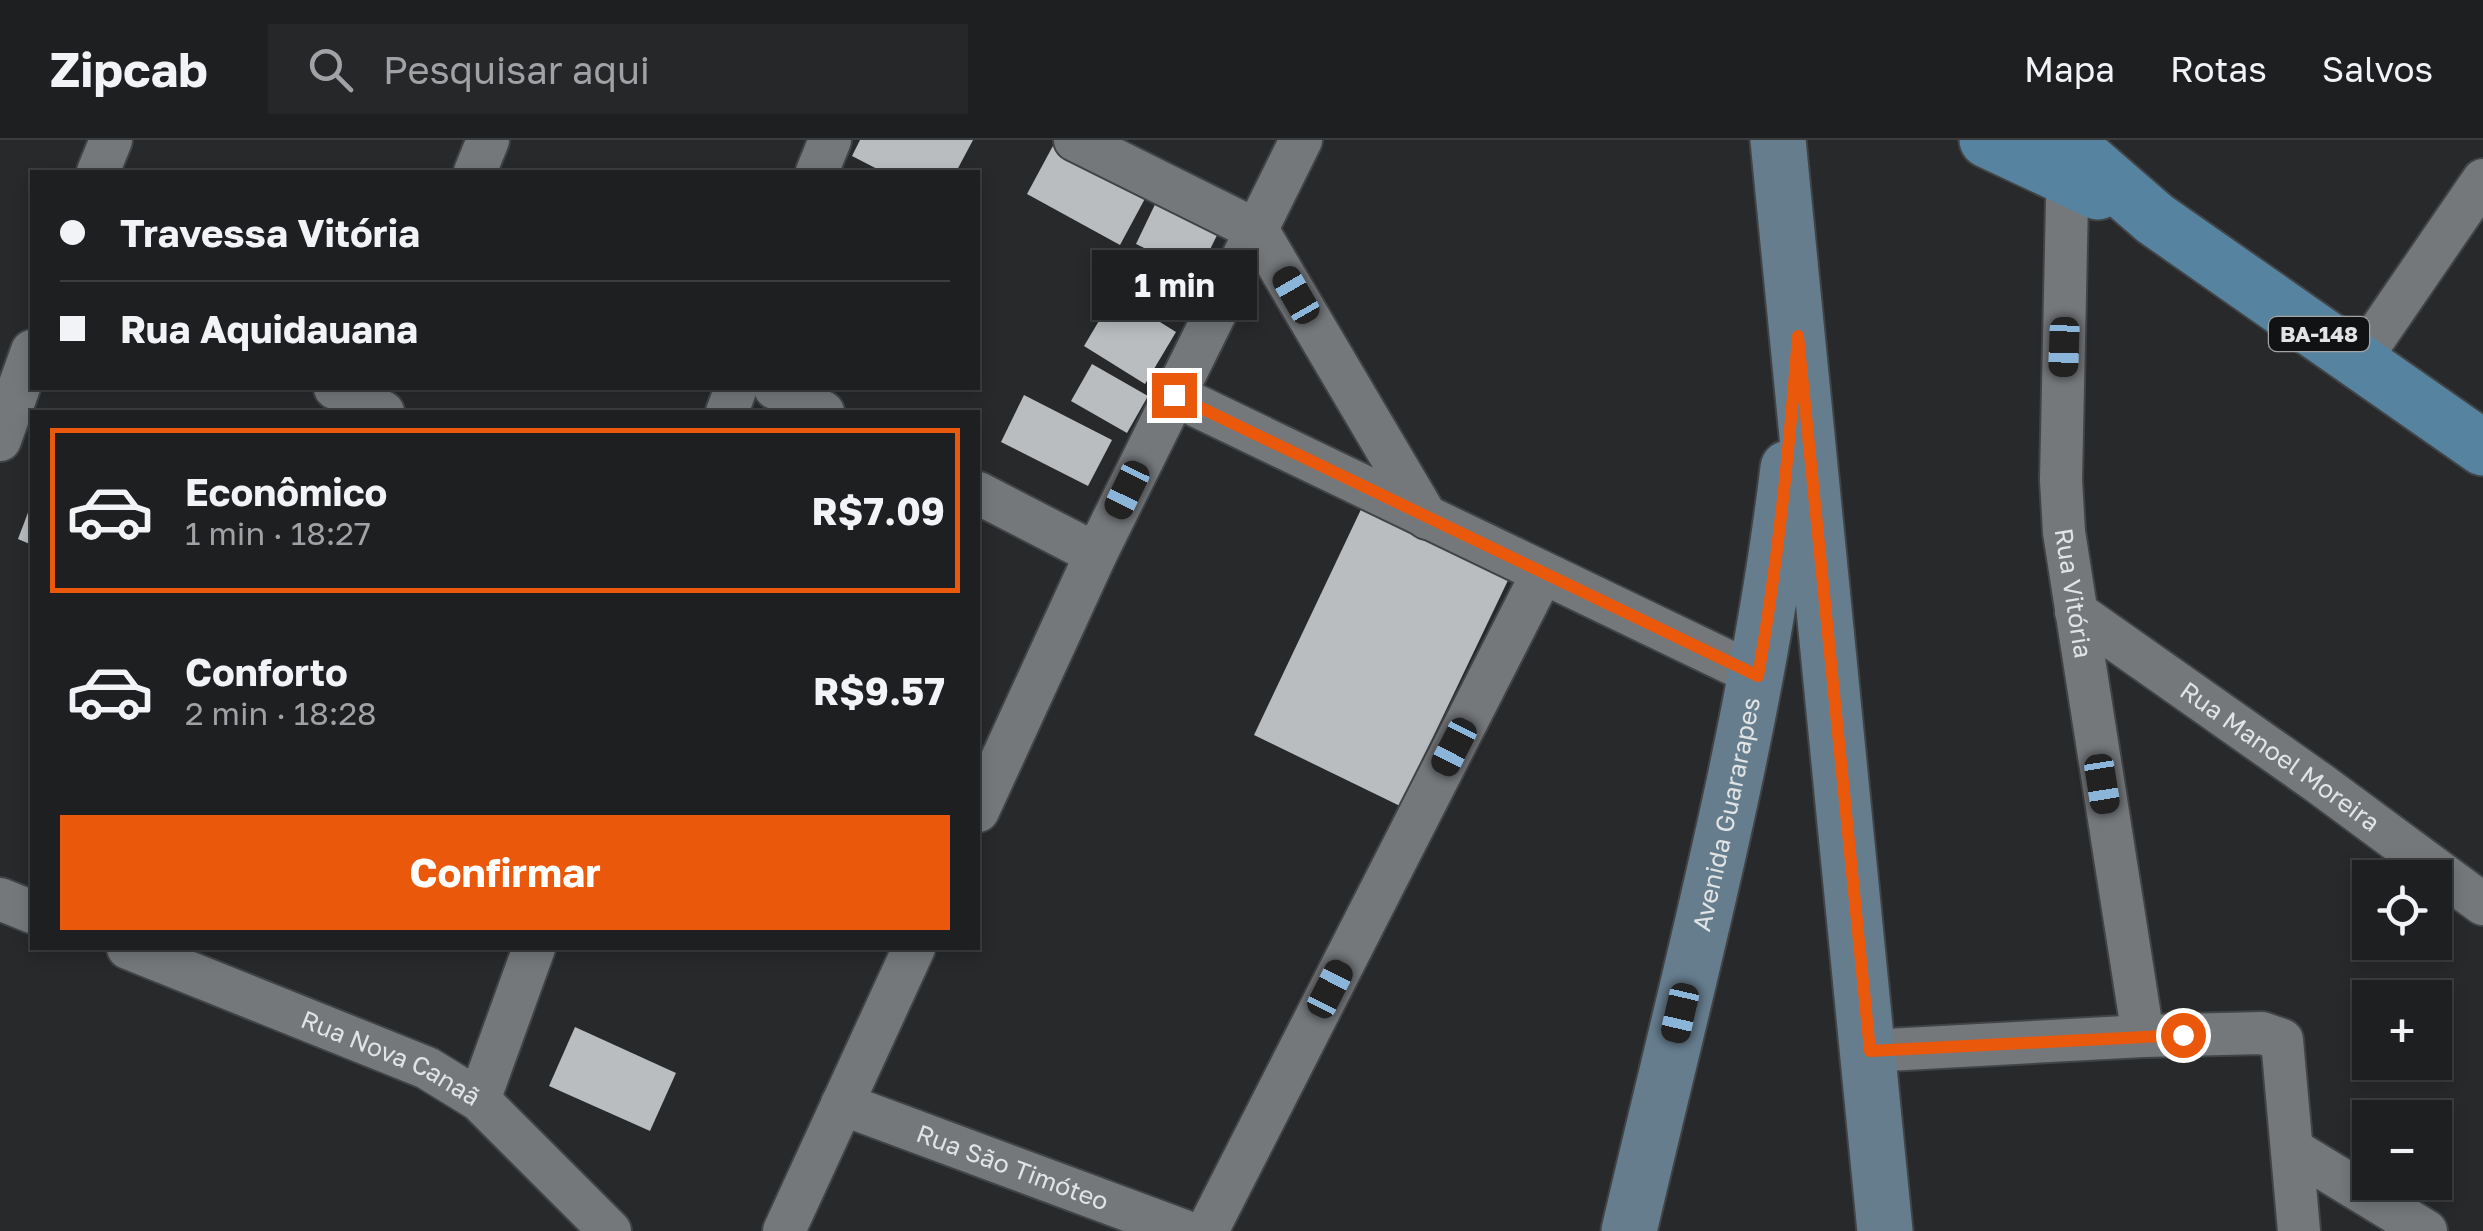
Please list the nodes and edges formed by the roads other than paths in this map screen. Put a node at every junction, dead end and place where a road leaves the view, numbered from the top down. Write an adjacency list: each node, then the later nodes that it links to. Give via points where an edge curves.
1 (111, 140): 9 (street)
2 (488, 140): 10 (street)
3 (830, 140): 11 (street)
4 (1075, 140): 13 (street)
5 (1301, 140): 13 (street)
6 (1778, 140): 14 (street)
7 (1987, 140): 8 (main road, BA-148)
8 (2067, 154): 16 (main road, BA-148); 28 (street, Rua Vitória, via 2061,480)
9 (99, 170)
10 (476, 170)
11 (818, 170)
12 (2483, 180): 16 (street)
13 (1258, 231): 19 (street); 25 (street)
14 (1798, 336): 29 (street, Avenida Guararapes, via 1776,573); 38 (street)
15 (19, 360): 22 (street)
16 (2359, 362): 23 (main road, BA-148)
17 (341, 390): 20 (street)
18 (778, 390): 21 (street)
19 (1174, 395): 25 (street); 26 (street)
20 (382, 403)
21 (819, 410)
22 (0, 440)
23 (2483, 448)
24 (980, 494): 26 (street)
25 (1427, 518): 27 (street)
26 (1096, 554): 30 (street)
27 (1542, 574): 29 (street); 45 (street)
28 (2076, 612): 32 (street, Rua Manoel Moreira); 37 (street, Rua Vitória)
29 (1758, 676): 46 (street, Avenida Guararapes)
30 (980, 807)
31 (0, 899): 33 (street)
32 (2483, 904)
33 (30, 911)
34 (133, 950): 39 (street, Rua Nova Canaã, via 426,1068)
35 (533, 950): 39 (street)
36 (913, 950): 40 (street)
37 (2143, 1036): 38 (street); 41 (street, via 2262,1034 2282,1040)
38 (1870, 1051): 47 (street)
39 (478, 1100): 42 (street, Rua Nova Canaã)
40 (842, 1104): 43 (street); 44 (street, Rua São Timóteo)
41 (2293, 1150): 48 (street); 49 (street)
42 (610, 1231)
43 (784, 1231)
44 (1184, 1231)
45 (1207, 1231)
46 (1629, 1231)
47 (1884, 1231)
48 (2299, 1231)
49 (2426, 1231)

